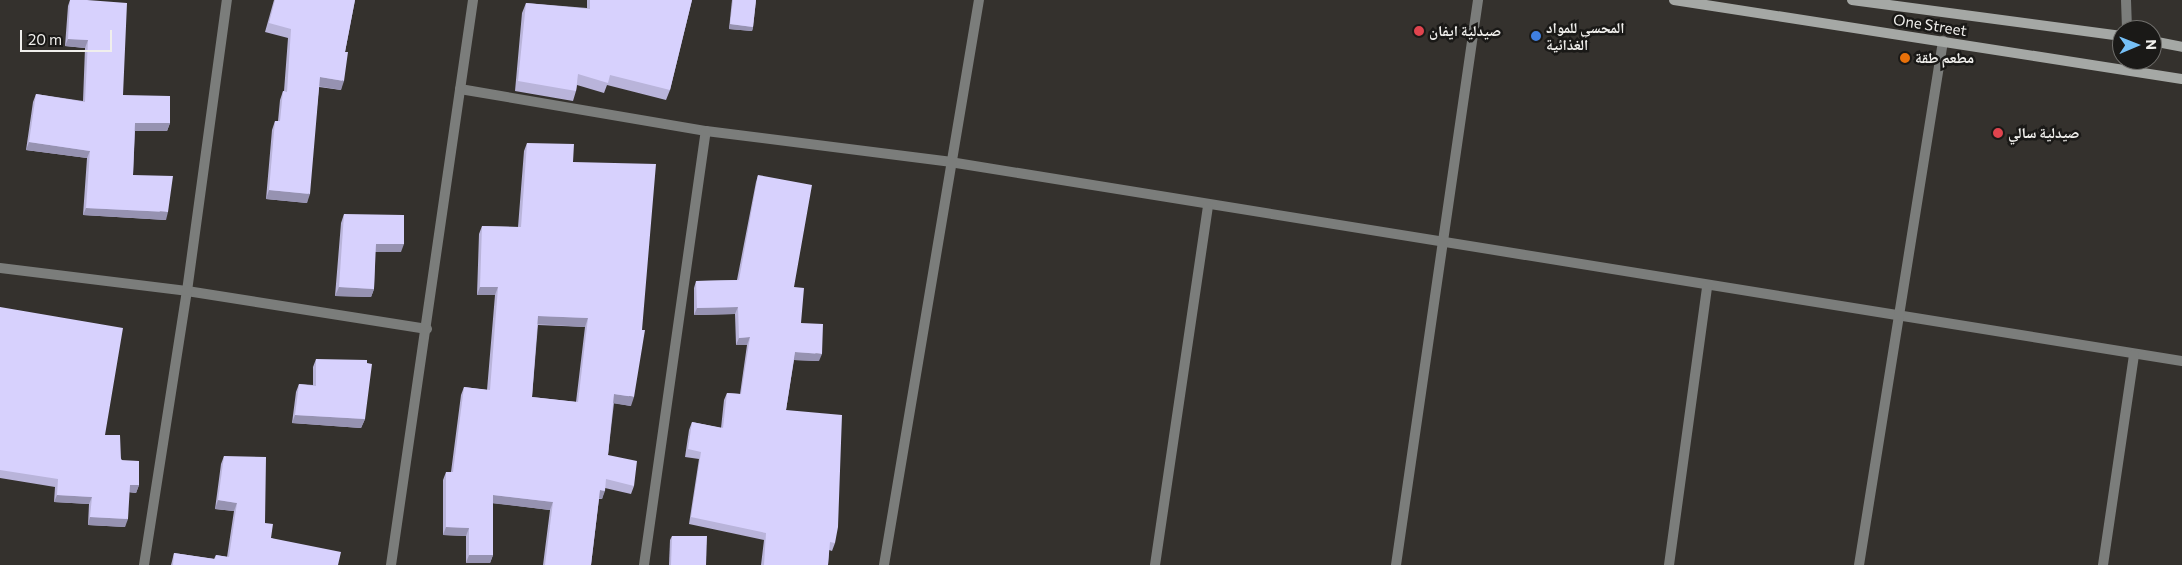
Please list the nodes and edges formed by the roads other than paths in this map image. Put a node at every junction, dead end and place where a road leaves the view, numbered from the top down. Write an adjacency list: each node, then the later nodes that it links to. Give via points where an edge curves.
1 (227, 0): 22 (street)
2 (473, 0): 15 (street)
3 (979, 0): 17 (street)
4 (1478, 0): 19 (street)
5 (1674, 0): 11 (street, One Street)
6 (1852, 0): 8 (street, One Street)
7 (2126, 0): 9 (street)
8 (1879, 2): 10 (street, One Street)
9 (2127, 20)
10 (2112, 35)
11 (1943, 41): 14 (street, One Street); 23 (street)
12 (2162, 43): 13 (street)
13 (2182, 47)
14 (2182, 79)
15 (460, 89): 16 (street); 24 (street)
16 (706, 132): 17 (street); 29 (street)
17 (950, 162): 18 (street); 30 (street)
18 (1208, 206): 19 (street); 31 (street)
19 (1443, 242): 21 (street); 32 (street)
20 (0, 268): 22 (street)
21 (1707, 287): 23 (street); 33 (street)
22 (187, 291): 24 (street); 27 (street)
23 (1899, 314): 25 (street); 34 (street)
24 (427, 329): 28 (street)
25 (2134, 354): 26 (street); 35 (street)
26 (2182, 361)
27 (144, 565)
28 (391, 565)
29 (644, 565)
30 (884, 565)
31 (1155, 565)
32 (1396, 565)
33 (1669, 565)
34 (1859, 565)
35 (2103, 565)

